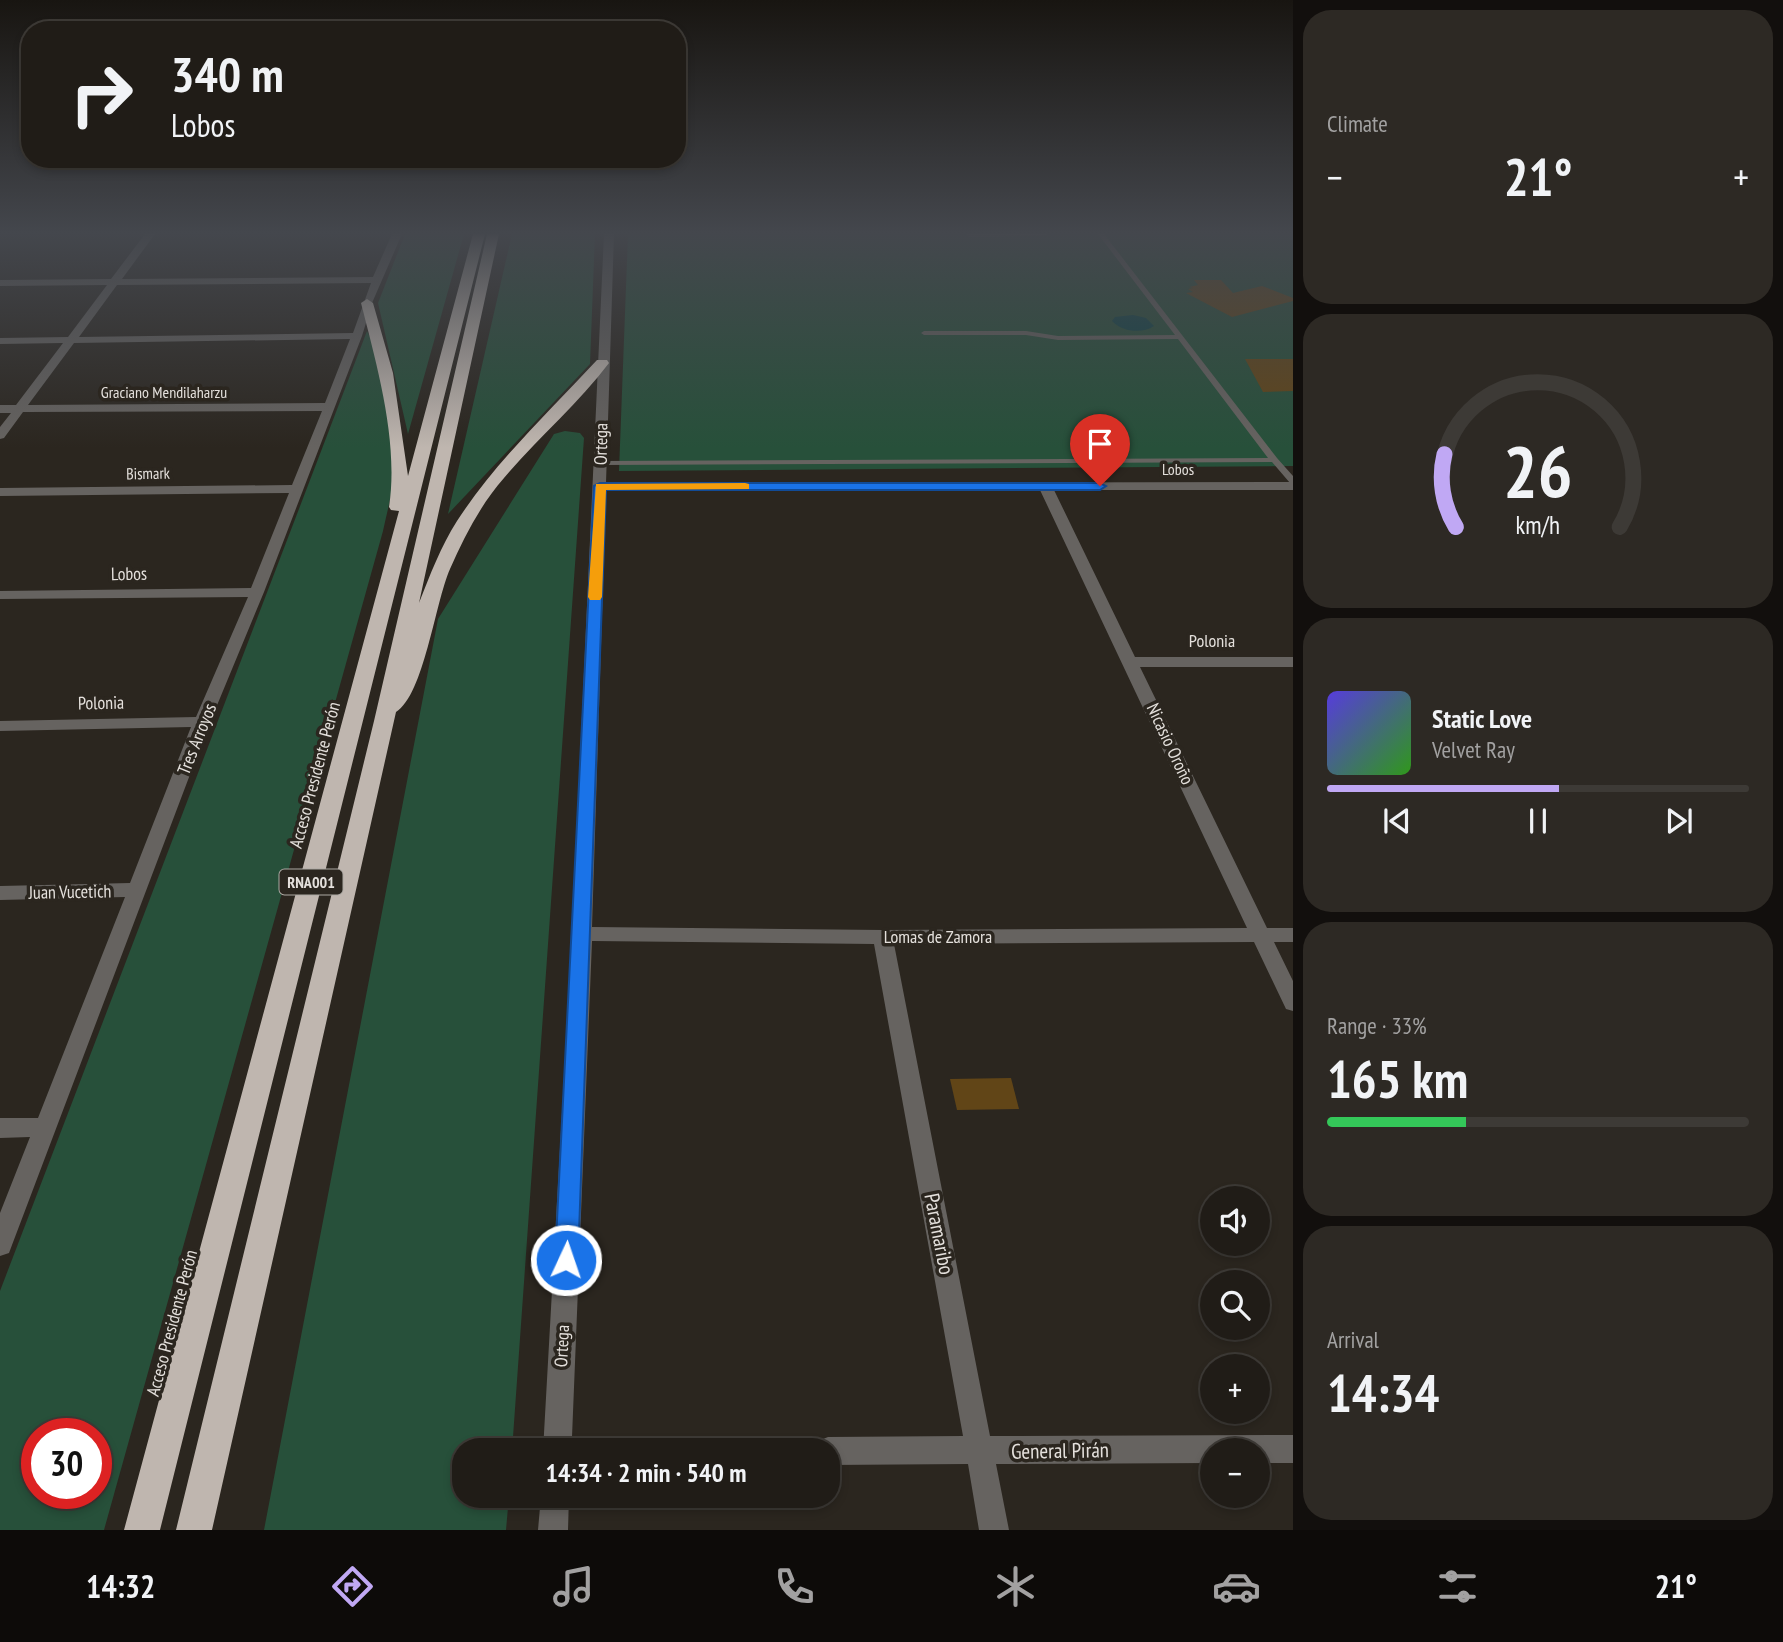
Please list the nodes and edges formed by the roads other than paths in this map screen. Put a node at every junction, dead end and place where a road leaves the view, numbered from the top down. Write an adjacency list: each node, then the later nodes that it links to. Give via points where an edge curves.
1 (94, 305): 11 (street)
2 (366, 305): 9 (street, Tres Arroyos)
3 (368, 305): 25 (highway, via 386,373 401,478 392,528)
4 (460, 305): 25 (highway, Acceso Presidente Perón / RNA001)
5 (478, 305): 30 (highway, RNA001)
6 (605, 305): 13 (street, Ortega)
7 (1155, 305): 10 (lane)
8 (923, 333): 10 (lane)
9 (357, 336): 11 (street); 14 (street, Tres Arroyos)
10 (1179, 337): 18 (lane)
11 (68, 340): 12 (street); 16 (street)
12 (0, 341)
13 (602, 363): 19 (street, Ortega); 30 (highway, via 497,476 464,523 426,610 408,683)
14 (329, 407): 16 (street, Graciano Mendilaharzu); 23 (street, Tres Arroyos)
15 (0, 409): 16 (street, Graciano Mendilaharzu)
16 (20, 409): 17 (street)
17 (0, 435)
18 (1274, 460): 19 (lane); 20 (lane)
19 (602, 463): 21 (street, Ortega)
20 (1293, 483): 22 (street, Lobos)
21 (600, 486): 22 (street, Lobos); 35 (street, Ortega)
22 (1045, 486): 28 (street, Nicasio Oroño)
23 (296, 489): 24 (street, Bismark); 26 (street, Tres Arroyos)
24 (0, 492)
25 (390, 580): 48 (highway, Acceso Presidente Perón / RNA001)
26 (257, 592): 27 (street, Lobos); 31 (street, Tres Arroyos)
27 (0, 595)
28 (1131, 662): 29 (street, Polonia); 36 (street, Nicasio Oroño)
29 (1293, 662)
30 (384, 721): 49 (highway, RNA001)
31 (203, 722): 32 (street, Polonia); 33 (street, Tres Arroyos)
32 (0, 726)
33 (139, 890): 34 (street, Juan Vucetich); 41 (street, Tres Arroyos)
34 (0, 893)
35 (582, 934): 38 (street, Lomas de Zamora); 43 (street, Ortega)
36 (1261, 935): 37 (street, Lomas de Zamora); 38 (street, Lomas de Zamora); 39 (street, Nicasio Oroño)
37 (1293, 935)
38 (883, 937): 46 (street, Paramaribo)
39 (1293, 1003)
40 (0, 1128): 41 (street)
41 (46, 1128): 42 (street, Tres Arroyos)
42 (0, 1245)
43 (558, 1438)
44 (1293, 1449): 46 (street, General Pirán)
45 (840, 1451): 46 (street, General Pirán)
46 (979, 1451): 51 (street, Paramaribo)
47 (554, 1508): 50 (street)
48 (142, 1530)
49 (194, 1530)
50 (553, 1530)
51 (994, 1530)

